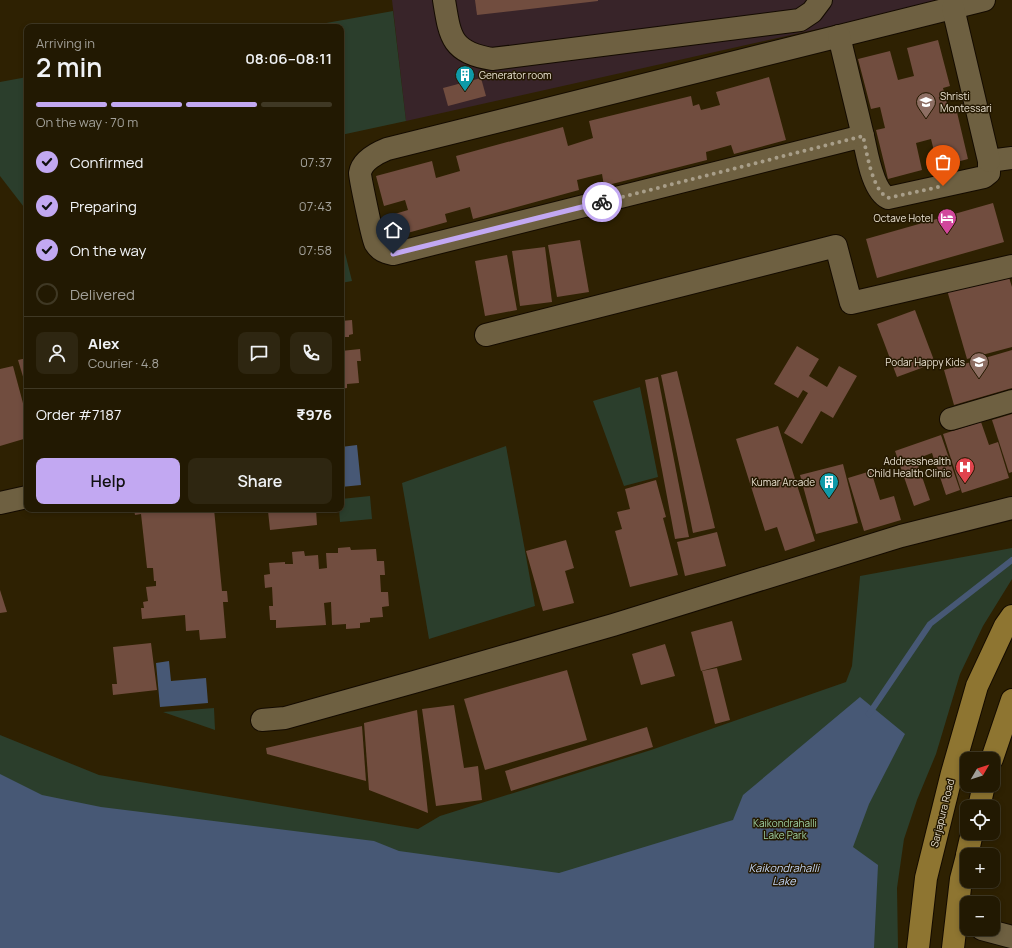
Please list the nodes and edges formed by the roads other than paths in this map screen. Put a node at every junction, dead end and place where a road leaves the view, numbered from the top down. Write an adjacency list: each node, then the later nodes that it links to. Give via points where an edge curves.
1 (444, 0): 2 (street, via 449,31 455,43 465,51 492,59 800,20 812,12)
2 (821, 0)
3 (984, 0): 4 (street)
4 (953, 8): 5 (street); 8 (street)
5 (839, 36): 6 (street); 6 (street, via 376,153 366,162 360,173 374,242 382,251 393,254)
6 (863, 136): 8 (street, via 876,186 883,196 888,198 984,177 989,173)
7 (1012, 158): 8 (street)
8 (989, 162)
9 (1012, 266): 10 (street, via 851,303 836,246)
10 (486, 335)
11 (1012, 401): 12 (street)
12 (951, 419)
13 (24, 498): 14 (street)
14 (0, 503)
15 (1012, 508): 18 (street, via 901,536 613,625 414,682 285,718)
16 (1012, 616): 21 (main road, Sarjapura Road, via 977,686 952,773 926,878)
17 (1012, 700): 19 (main road)
18 (262, 720)
19 (994, 752)
20 (960, 927): 22 (main road)
21 (918, 948)
22 (953, 948)

